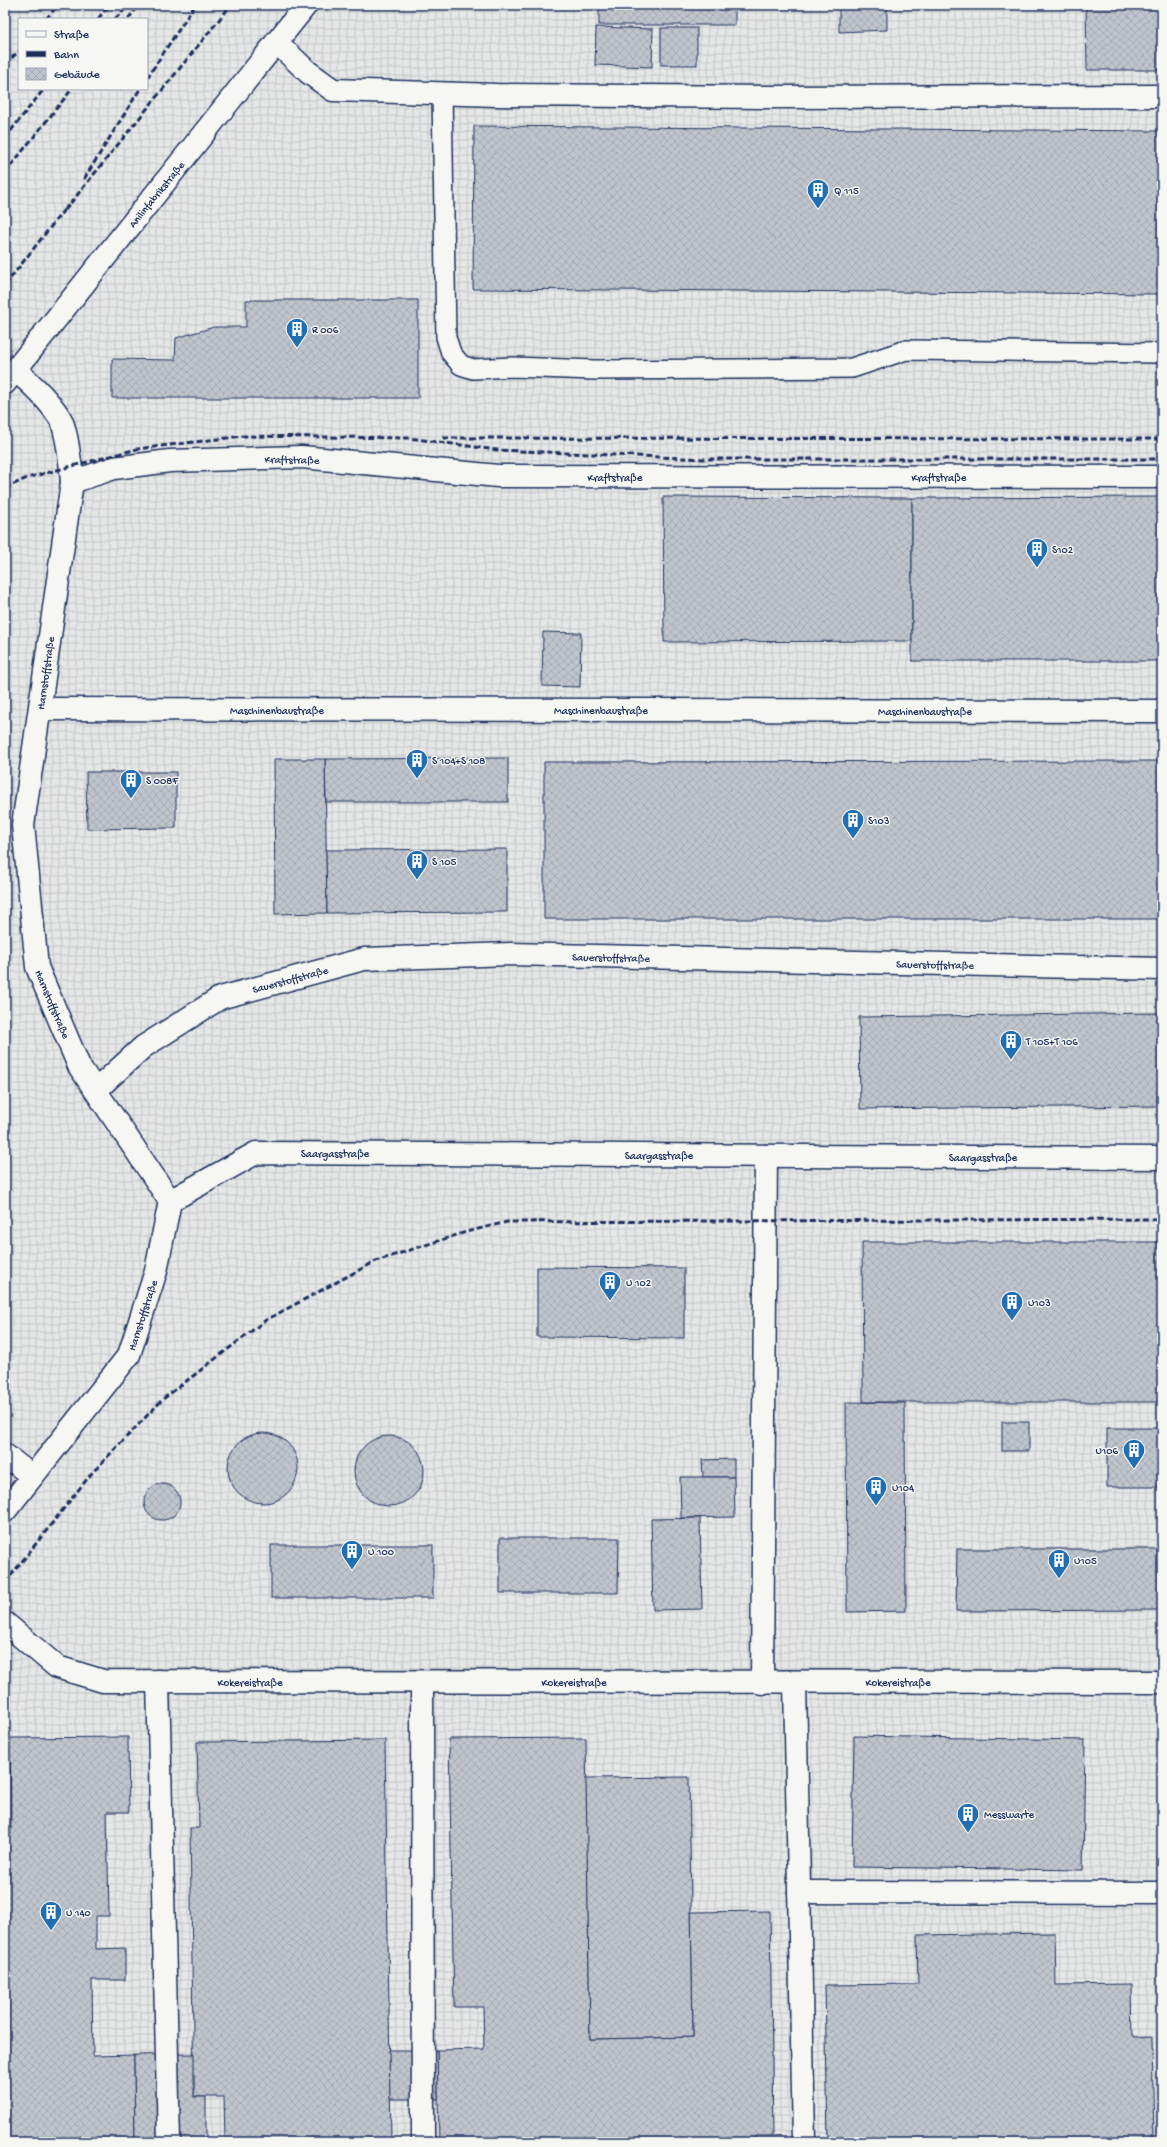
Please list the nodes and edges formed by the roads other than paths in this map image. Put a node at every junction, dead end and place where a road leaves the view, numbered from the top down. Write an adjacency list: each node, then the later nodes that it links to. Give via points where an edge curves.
1 (306, 5): 2 (street, Anilinfabrikstraße)
2 (276, 42): 3 (street, via 308,72 333,90); 6 (street, Anilinfabrikstraße)
3 (442, 93): 4 (street, via 774,97); 5 (lane, via 446,337 451,353 467,367 595,370 852,368 906,350)
4 (1162, 96)
5 (1162, 353)
6 (10, 376): 8 (street, Harnstoffstraße, via 41,393 60,419 71,466)
7 (1162, 477): 8 (street, Kraftstraße, via 498,476 302,457 170,461 114,468)
8 (72, 482): 9 (street, Harnstoffstraße)
9 (40, 709): 10 (street, Maschinenbaustraße); 12 (street, Harnstoffstraße, via 23,825 37,967 79,1066)
10 (1162, 711)
11 (1162, 969): 12 (street, Sauerstoffstraße, via 510,954 364,959 220,998 143,1047)
12 (96, 1090): 15 (street, Harnstoffstraße)
13 (766, 1156): 14 (street, Saargasstraße); 15 (street, Saargasstraße, via 256,1153); 24 (street)
14 (1162, 1158)
15 (170, 1201): 17 (street, Harnstoffstraße, via 156,1271 129,1355)
16 (5, 1455): 17 (street)
17 (32, 1476): 18 (street, Harnstoffstraße)
18 (5, 1511)
19 (5, 1623): 20 (street, Kokereistraße, via 57,1667 103,1681)
20 (158, 1681): 21 (street, Kokereistraße); 27 (street)
21 (422, 1682): 24 (street, Kokereistraße); 28 (street)
22 (795, 1682): 23 (street, Kokereistraße); 24 (street, Kokereistraße); 25 (street)
23 (1162, 1682)
24 (762, 1683)
25 (799, 1892): 26 (street); 29 (street)
26 (1162, 1893)
27 (170, 2142)
28 (423, 2142)
29 (804, 2142)

